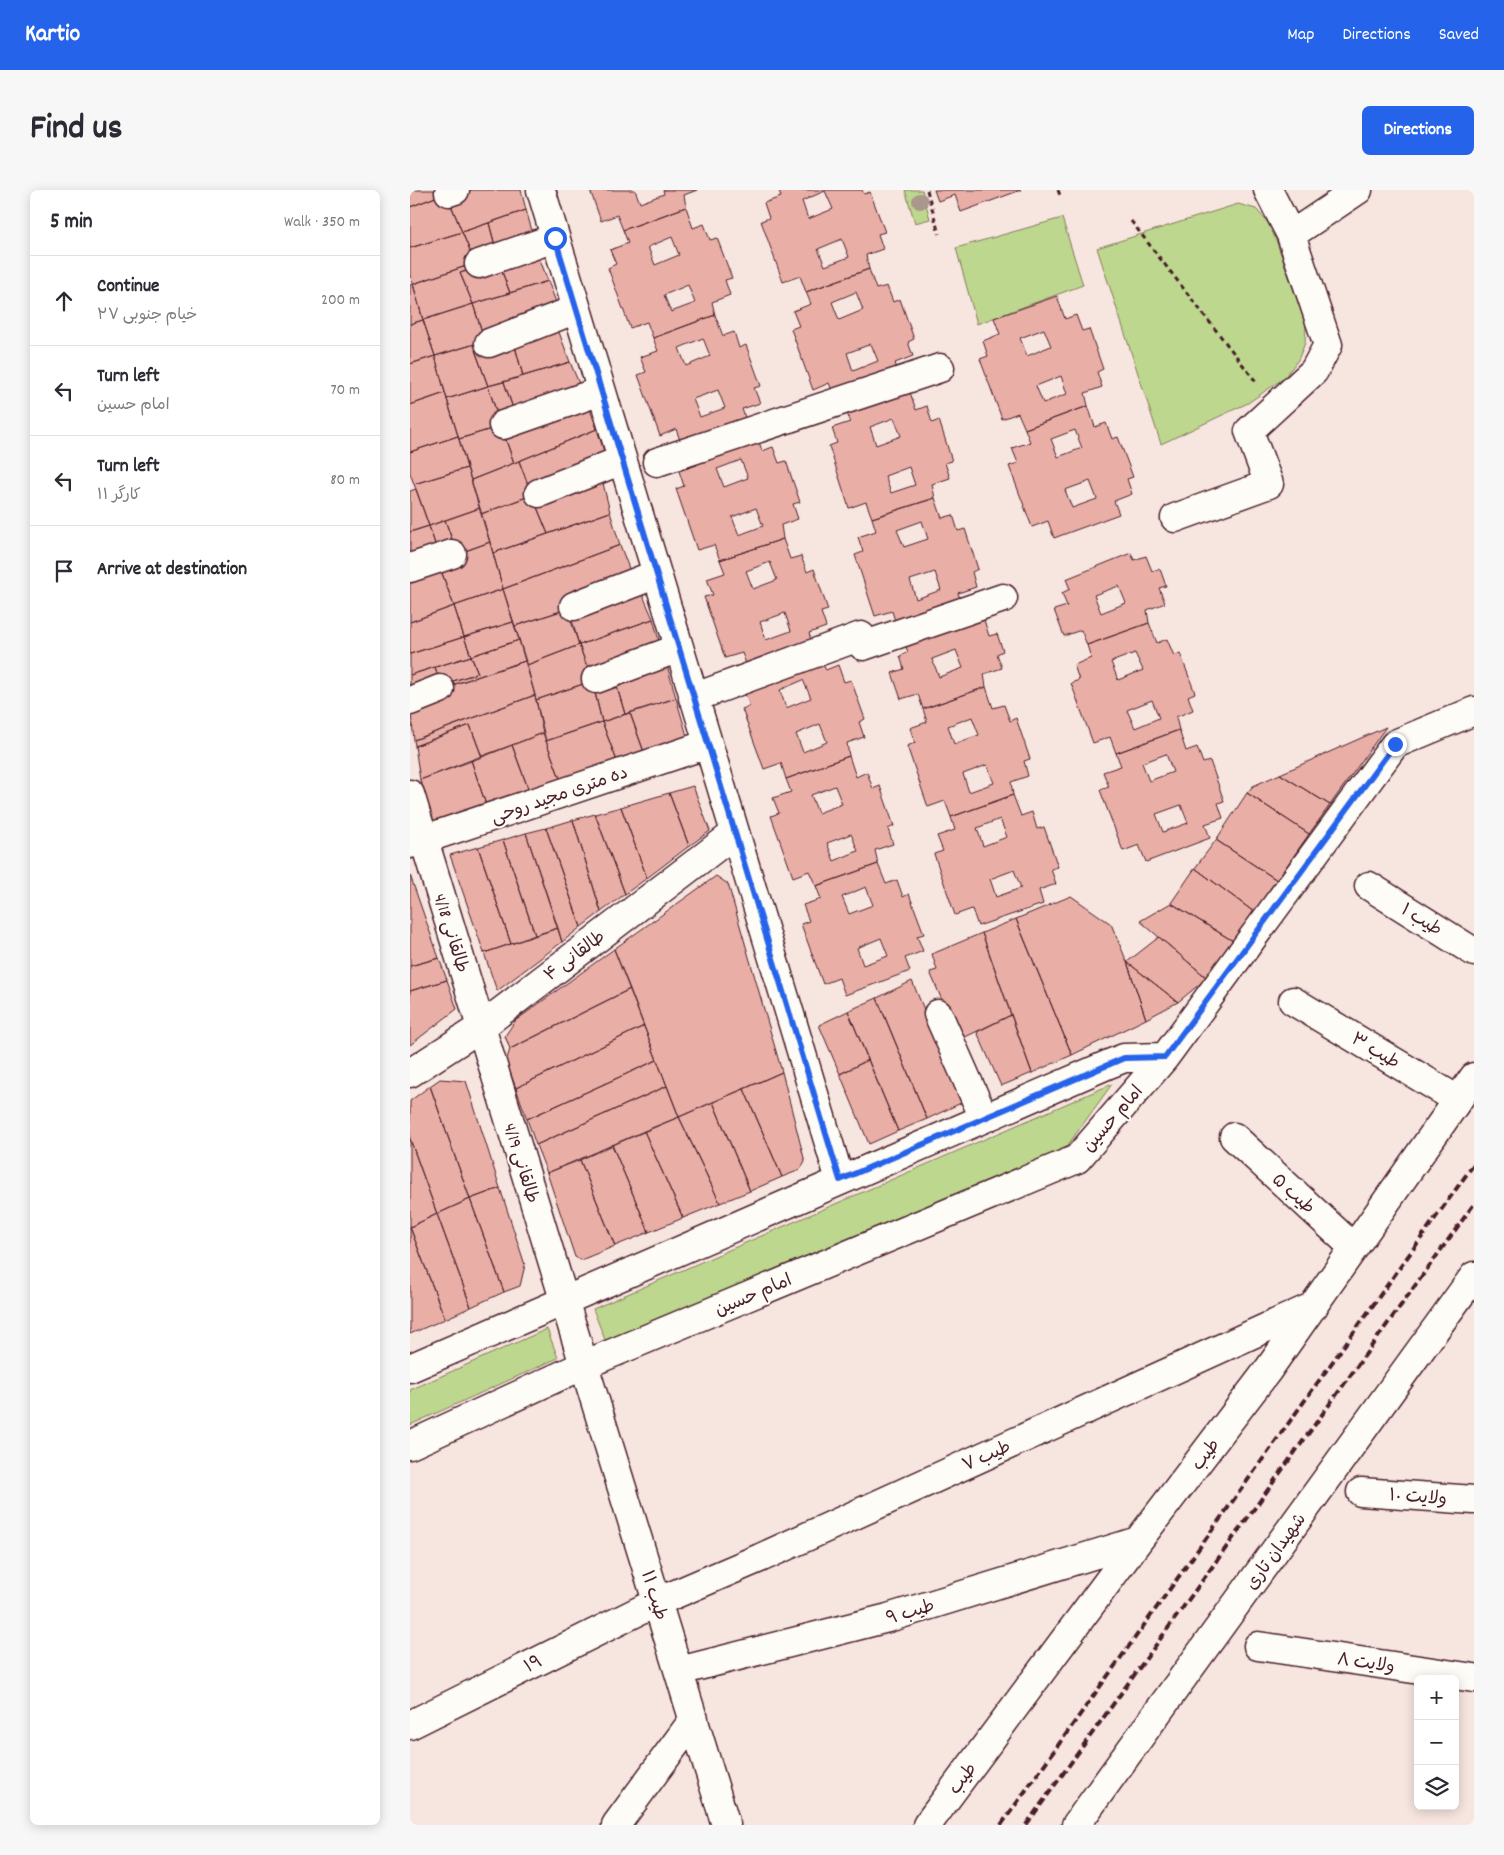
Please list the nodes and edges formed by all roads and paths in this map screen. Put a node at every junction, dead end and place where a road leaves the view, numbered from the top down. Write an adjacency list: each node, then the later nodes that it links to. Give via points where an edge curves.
1 (541, 190): 10 (street)
2 (927, 190): 8 (path)
3 (1058, 190): 6 (path)
4 (1268, 190): 9 (street)
5 (1358, 190): 9 (street)
6 (1061, 198)
7 (1131, 221): 16 (path)
8 (940, 234)
9 (1291, 235): 16 (street, via 1328,345 1314,372)
10 (555, 238): 11 (street); 12 (street)
11 (479, 264)
12 (577, 309): 13 (street); 15 (street)
13 (489, 343)
14 (940, 368): 19 (street)
15 (602, 391): 17 (street); 18 (street)
16 (1276, 406): 21 (street, via 1249,431 1268,484)
17 (503, 425)
18 (622, 460): 20 (street); 24 (street)
19 (657, 462)
20 (540, 493)
21 (1176, 518)
22 (452, 554): 23 (street)
23 (410, 568)
24 (657, 574): 26 (street); 27 (street)
25 (1003, 598): 30 (street, via 862,641)
26 (574, 606)
27 (679, 648): 28 (street); 30 (street)
28 (596, 679)
29 (440, 689): 31 (street)
30 (694, 698): 33 (street)
31 (410, 701)
32 (1474, 711): 42 (street, via 1395,744)
33 (708, 744): 35 (street); 36 (street, ده متری مجید روحی)
34 (410, 794): 36 (street, طالقانی 4/18)
35 (735, 833): 41 (street, طالقانی ۴); 48 (street)
36 (417, 842): 41 (street, طالقانی 4/18)
37 (1369, 886): 38 (street, طیب ۱)
38 (1474, 952)
39 (1293, 1001): 45 (street, طیب ۳)
40 (938, 1014): 46 (street)
41 (481, 1026): 43 (street, طالقانی ۴); 51 (street, طالقانی 4/19)
42 (1165, 1057): 46 (street, امام حسین, via 1124,1058); 53 (street, امام حسین, via 1077,1159)
43 (410, 1073)
44 (1474, 1077): 45 (street, طیب)
45 (1458, 1100): 49 (street, طیب)
46 (984, 1118): 48 (street, امام حسین)
47 (1234, 1137): 49 (street, طیب ۵)
48 (840, 1180): 51 (street, امام حسین)
49 (1354, 1248): 52 (street, طیب)
50 (1474, 1276): 68 (street, شهیدان تاری)
51 (564, 1300): 53 (street, طالقانی 4/19); 54 (street, امام حسین)
52 (1314, 1306): 58 (street, طیب); 59 (street, طیب ۷)
53 (584, 1365): 55 (street, امام حسین); 59 (street, طیب ۱۱)
54 (410, 1368)
55 (410, 1445)
56 (1361, 1492): 57 (street, ولایت ۱۰)
57 (1474, 1500)
58 (1138, 1541): 61 (street, طیب ۹, via 888,1618); 67 (street, طیب)
59 (657, 1602): 61 (street, طیب ۱۱); 64 (street, ۱۹)
60 (1258, 1646): 62 (street, ولایت ۸)
61 (678, 1671): 63 (street, طیب ۱۱)
62 (1474, 1678)
63 (694, 1719): 65 (street); 66 (street, طیب ۱۱)
64 (410, 1725)
65 (616, 1825)
66 (726, 1825)
67 (927, 1825)
68 (1076, 1825)

